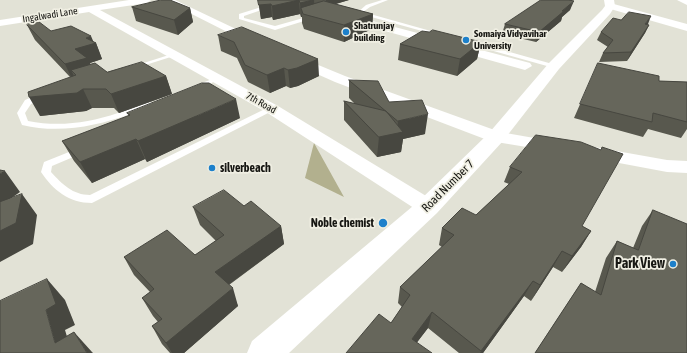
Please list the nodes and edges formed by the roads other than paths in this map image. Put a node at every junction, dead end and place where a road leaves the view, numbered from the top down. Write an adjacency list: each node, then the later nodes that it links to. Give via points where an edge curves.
1 (147, 0): 10 (street, Ingalwadi Lane)
2 (168, 0): 18 (street)
3 (380, 0): 12 (lane, via 364,5)
4 (386, 0): 12 (lane, via 368,6)
5 (682, 0): 6 (street)
6 (687, 2)
7 (610, 3): 15 (street); 22 (street, Road Number 7)
8 (276, 5): 11 (lane, via 241,15 242,19 276,28)
9 (308, 6): 11 (street)
10 (89, 8): 14 (street, Ingalwadi Lane); 20 (street, 7th Road)
11 (322, 12)
12 (359, 13): 16 (lane)
13 (336, 14): 21 (street)
14 (0, 23)
15 (687, 28)
16 (448, 37)
17 (463, 41): 22 (lane)
18 (269, 48)
19 (283, 54): 29 (street, via 340,79)
20 (174, 55): 23 (lane); 24 (street, 7th Road)
21 (526, 66)
22 (554, 66): 29 (street, Road Number 7)
23 (128, 69)
24 (224, 85): 25 (lane); 28 (street, 7th Road)
25 (188, 89)
26 (52, 92): 27 (lane, via 37,96 28,102 21,113 26,123 45,128 70,127 104,121)
27 (160, 100)
28 (272, 110): 30 (lane, via 92,199 81,200 59,188 46,172 47,164); 32 (street, 7th Road)
29 (496, 136): 31 (street, via 667,166); 32 (street, Road Number 7)
30 (92, 146)
31 (687, 167)
32 (428, 207): 33 (street, Road Number 7)
33 (264, 353)

